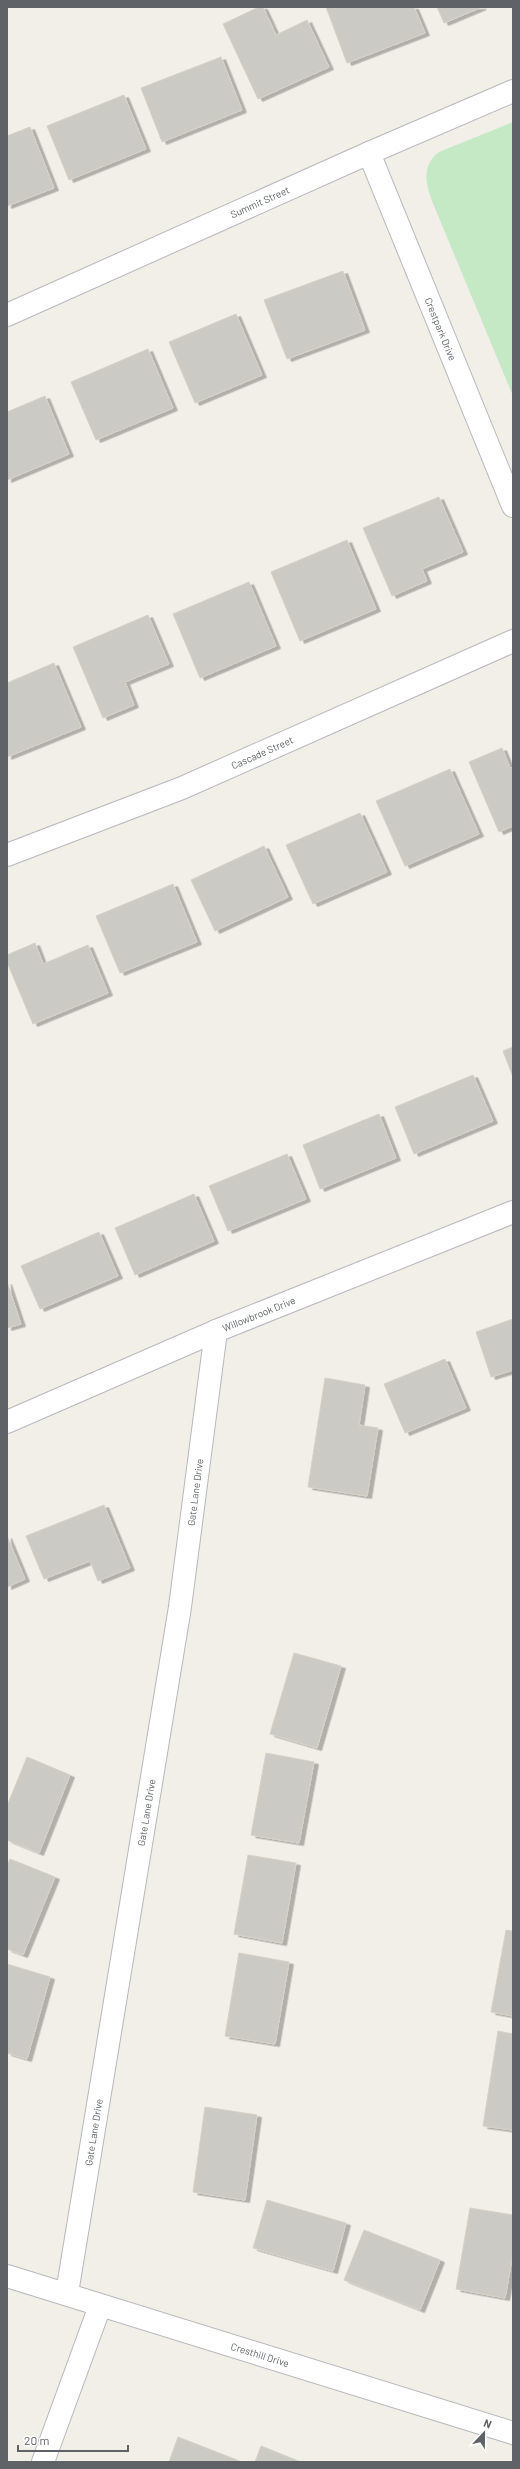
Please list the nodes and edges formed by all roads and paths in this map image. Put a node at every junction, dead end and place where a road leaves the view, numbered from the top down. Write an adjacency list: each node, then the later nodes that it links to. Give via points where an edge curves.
1 (513, 91): 2 (street, Summit Street)
2 (369, 153): 3 (street, Summit Street); 4 (street, Crestpark Drive)
3 (7, 315)
4 (513, 506)
5 (513, 641): 6 (street, Cascade Street, via 182,788)
6 (7, 855)
7 (513, 1212): 8 (street, Willowbrook Drive)
8 (216, 1331): 9 (street, Willowbrook Drive); 11 (street, Gate Lane Drive, via 180,1607)
9 (7, 1422)
10 (7, 2276): 11 (street, Cresthill Drive)
11 (67, 2293): 12 (street, Cresthill Drive)
12 (100, 2306): 13 (street, Cresthill Drive); 14 (street)
13 (513, 2432)
14 (43, 2462)

